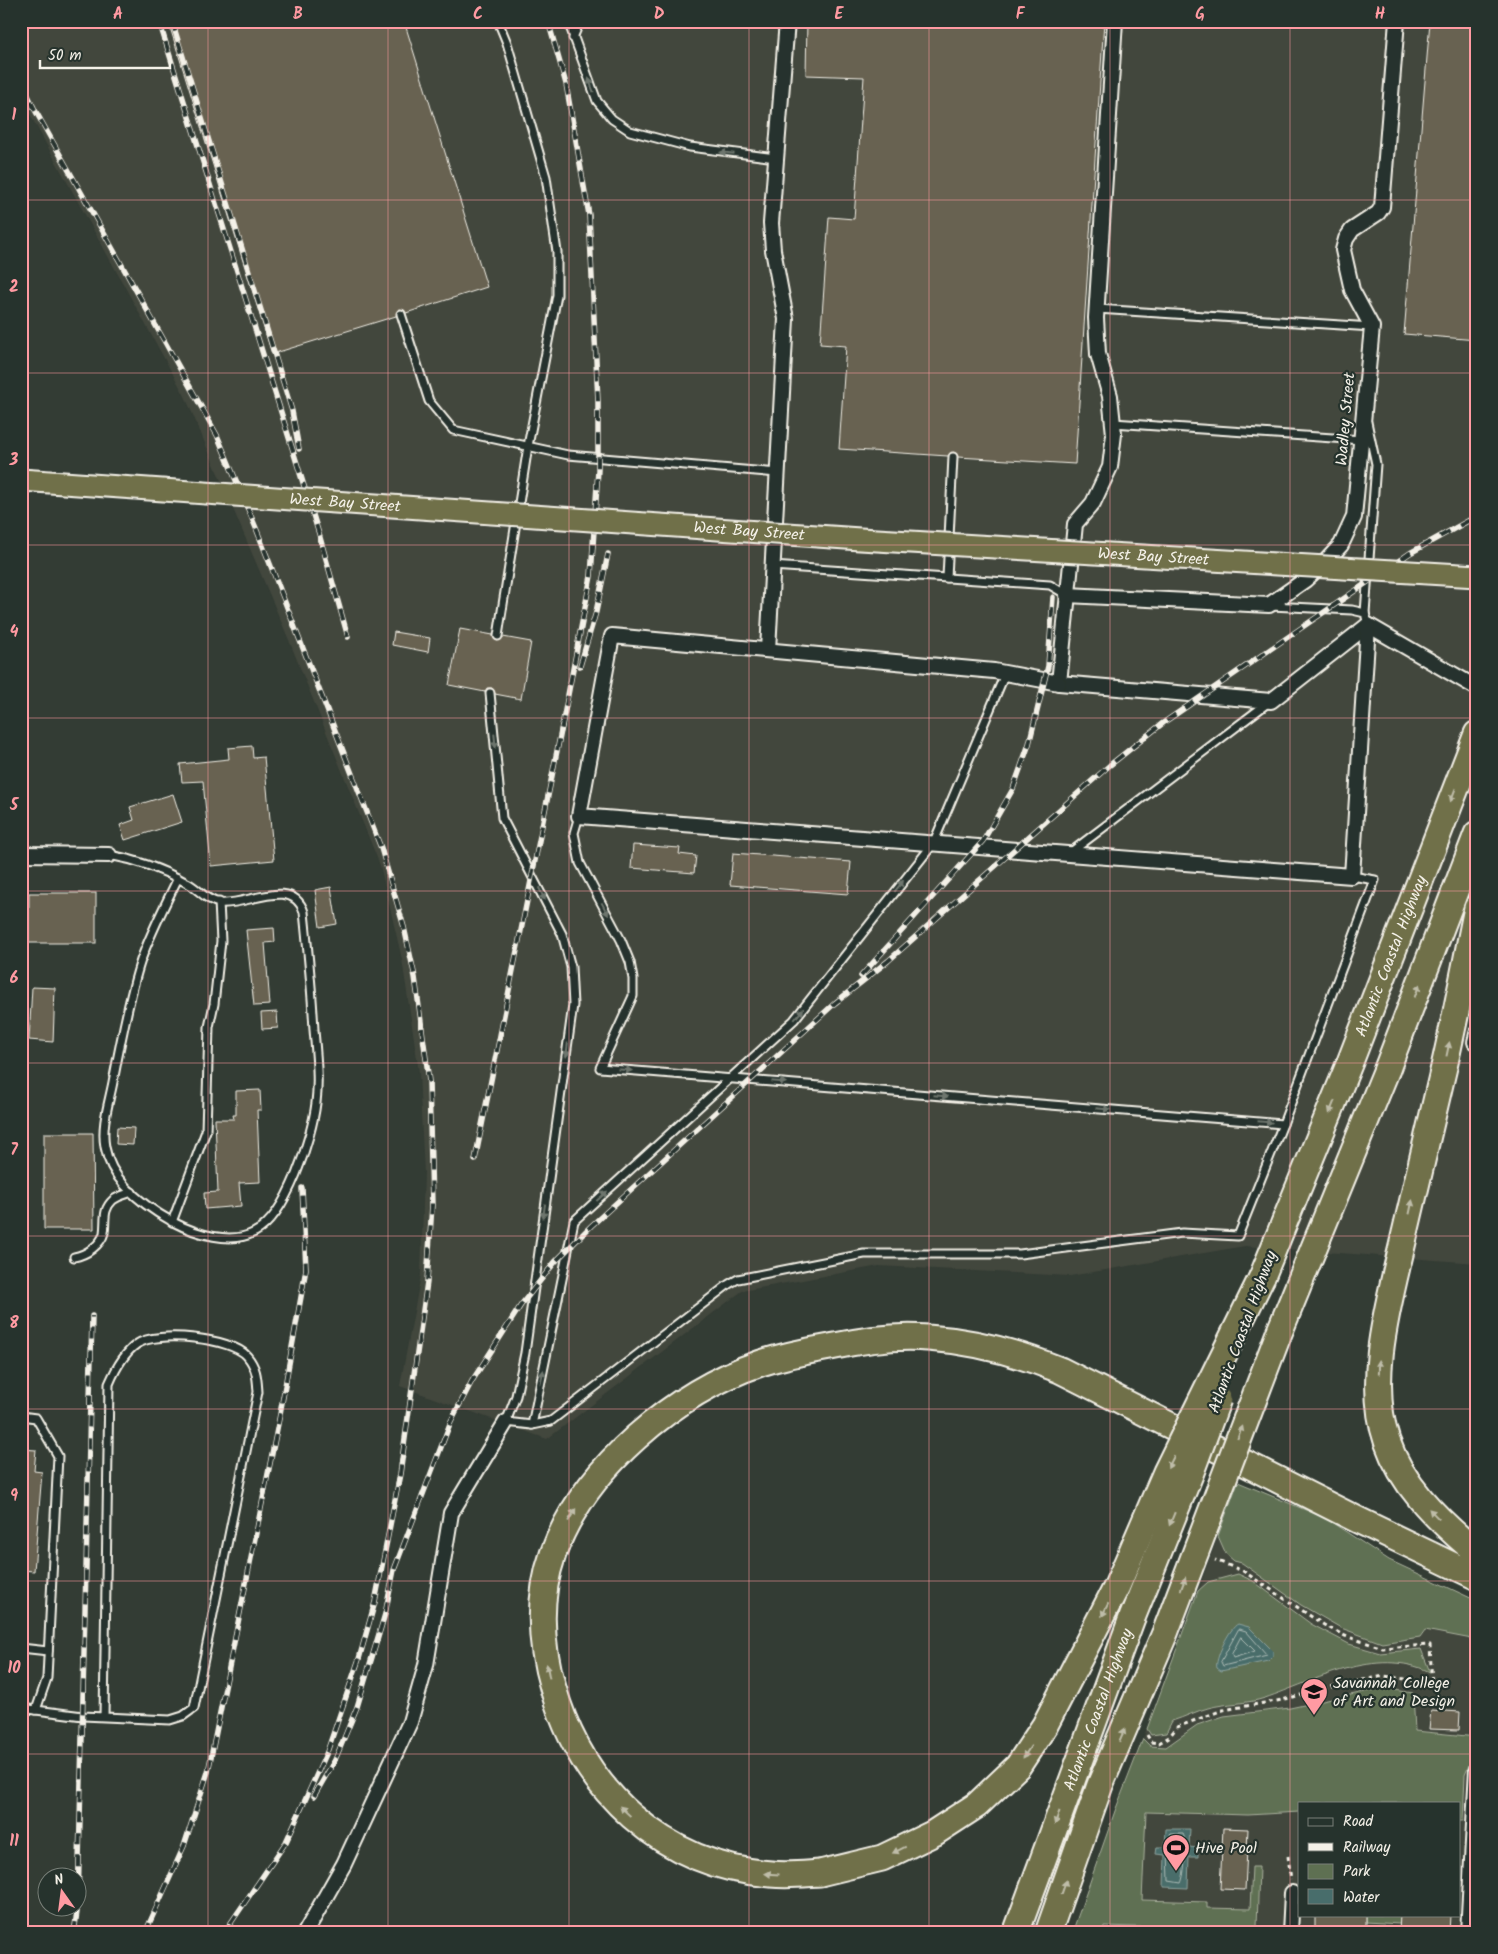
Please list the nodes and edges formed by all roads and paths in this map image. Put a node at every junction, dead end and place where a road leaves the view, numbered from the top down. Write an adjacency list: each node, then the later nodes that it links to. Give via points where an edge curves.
1 (498, 21): 15 (lane, via 546,177 557,252 557,295)
2 (568, 21): 7 (lane)
3 (580, 21): 7 (lane)
4 (787, 21): 8 (street)
5 (1115, 21): 9 (street)
6 (1397, 21): 11 (street, via 1382,207 1352,230 1343,250 1352,290)
7 (573, 38): 8 (lane, one-way to 7, via 690,147 630,131 612,119 597,101)
8 (776, 158): 17 (street, via 771,223 786,319)
9 (1097, 309): 11 (lane); 13 (street, via 1098,354 1110,396)
10 (401, 314): 15 (lane, via 429,401 453,430)
11 (1372, 327): 12 (street, Wadley Street)
12 (1364, 409): 14 (street, Wadley Street); 24 (lane, via 1376,464)
13 (1113, 423): 14 (lane); 22 (street, via 1110,467 1093,503 1075,524)
14 (1362, 440): 23 (street, Wadley Street, via 1354,517 1341,545 1305,580)
15 (528, 446): 17 (lane, via 568,455); 25 (lane)
16 (953, 457): 21 (lane)
17 (778, 473): 19 (street)
18 (21, 480): 20 (main road, West Bay Street, bridge, via 860,539)
19 (772, 566): 21 (lane); 26 (street)
20 (1477, 576)
21 (947, 578): 22 (lane, via 1050,584)
22 (1068, 595): 23 (street); 28 (street)
23 (1269, 606): 24 (lane, via 1352,610)
24 (1366, 619): 29 (street); 31 (street); 39 (street)
25 (498, 636)
26 (768, 650): 27 (street); 33 (street, via 612,636)
27 (1005, 674): 28 (street); 35 (lane)
28 (1058, 683): 31 (street)
29 (1477, 688)
30 (490, 693): 50 (lane, one-way to 50, via 502,818 562,934 571,967 573,1005 525,1353 516,1396)
31 (1271, 701): 37 (lane)
32 (1477, 734): 48 (highway, Atlantic Coastal Highway, one-way to 48, via 1350,1062)
33 (579, 816): 35 (street); 43 (lane, one-way to 43, via 574,833 580,863 621,940 633,979 632,996 600,1068)
34 (1477, 834): 66 (highway, Atlantic Coastal Highway, one-way to 34, bridge, via 1100,1785 1165,1633)
35 (933, 844): 37 (street); 43 (lane, one-way to 35, via 794,1020)
36 (21, 854): 38 (street)
37 (1068, 854): 39 (street)
38 (109, 855): 40 (lane, via 148,863)
39 (1352, 876): 44 (lane, via 1375,880)
40 (178, 878): 41 (lane); 45 (lane, via 141,961 104,1126 110,1164)
41 (219, 902): 46 (lane, via 221,941 209,1027 206,1131); 46 (lane, via 232,903 284,894 301,903 310,973 316,1102 295,1172 268,1222 247,1235 216,1237)
42 (1477, 908): 52 (highway, one-way to 42, via 1433,1514 1405,1479 1387,1442 1382,1420 1379,1355)
43 (730, 1079): 44 (lane, one-way to 44); 51 (lane, one-way to 43, via 574,1221)
44 (1283, 1124): 51 (lane, via 1238,1236 1182,1233 1020,1254 864,1254 738,1279 551,1421)
45 (132, 1192): 46 (lane, via 148,1208); 47 (lane, via 114,1200 104,1215 104,1234 96,1246 82,1256)
46 (172, 1222)
47 (74, 1257)
48 (1262, 1277): 54 (highway, one-way to 54, bridge, via 1166,1472 1112,1594 1045,1724 1018,1766 977,1805 934,1833 882,1858 820,1873 772,1874 733,1868 695,1856 634,1820 610,1797 575,1747 560,1713 542,1638 546,1581 564,1529 611,1460 636,1437 713,1384 752,1367 799,1353 853,1342 926,1338 972,1344 1020,1356 1060,1370 1358,1520); 65 (highway, Atlantic Coastal Highway, one-way to 65, bridge)
49 (21, 1416): 56 (lane, via 36,1418 58,1456)
50 (506, 1422): 51 (lane); 64 (street, via 451,1514 426,1665 410,1722 344,1864)
51 (532, 1425)
52 (1473, 1549)
53 (1215, 1560): 60 (path, via 1243,1571 1345,1636 1383,1648 1430,1645 1432,1688 1412,1680 1384,1676 1223,1710 1177,1727 1159,1743 1152,1742)
54 (1477, 1577)
55 (21, 1648): 56 (lane)
56 (48, 1651): 58 (lane, via 47,1678)
57 (21, 1708): 58 (lane)
58 (36, 1710): 59 (lane)
59 (104, 1717): 59 (lane, via 170,1720 194,1708 258,1392 257,1371 246,1355 222,1344 173,1335 153,1336 136,1344 118,1365 109,1384)
60 (1147, 1735)
61 (1477, 1768): 68 (street)
62 (1288, 1856): 63 (path)
63 (1292, 1893): 67 (street)
64 (305, 1933)
65 (1016, 1933)
66 (1048, 1933)
67 (1290, 1933)
68 (1468, 1933)

